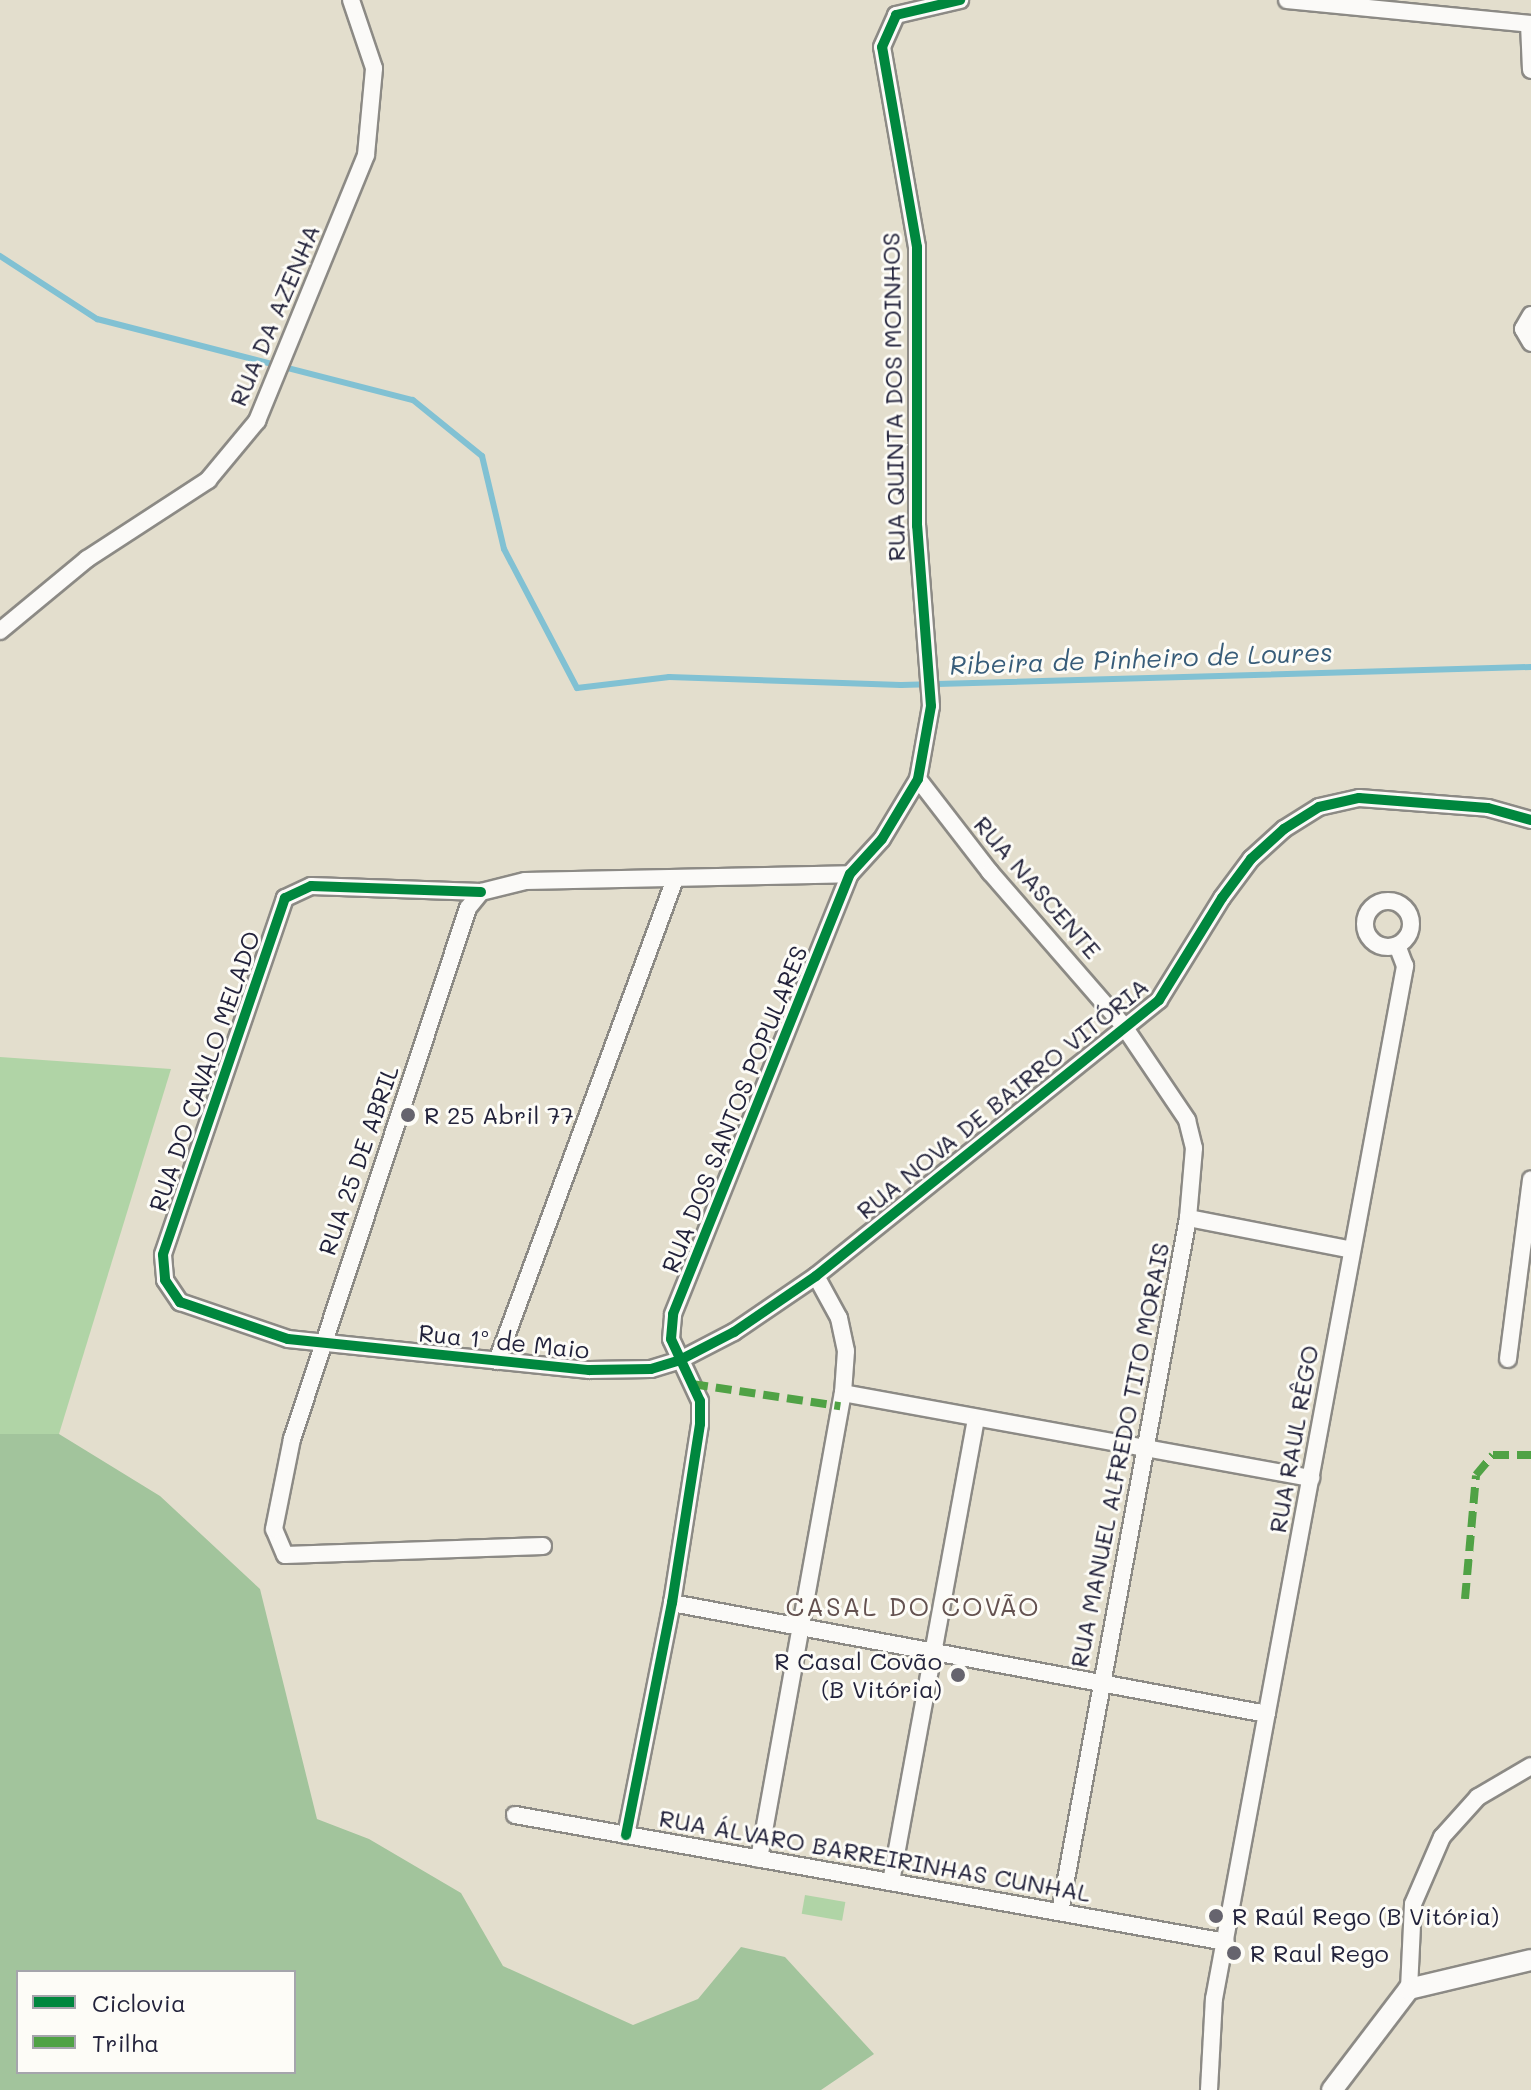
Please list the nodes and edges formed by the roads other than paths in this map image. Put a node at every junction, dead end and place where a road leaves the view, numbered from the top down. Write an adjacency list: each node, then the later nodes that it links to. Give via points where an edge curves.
1 (351, 0): 9 (street, RUA DA AZENHA, via 374,68 366,155 257,421 208,480 87,559)
2 (960, 0): 10 (street, RUA QUINTA DOS MOINHOS, via 896,15 882,47 917,247 917,526 931,706)
3 (1287, 0): 4 (street)
4 (1379, 3): 5 (street)
5 (1530, 24): 6 (street)
6 (1531, 70)
7 (1531, 315): 8 (street, via 1523,329)
8 (1531, 343)
9 (0, 631)
10 (918, 779): 12 (street, via 882,839); 16 (street, RUA NASCENTE, via 990,872)
11 (1531, 820): 16 (street, RUA NOVA DE BAIRRO VITÓRIA, via 1488,808 1359,798 1319,807 1251,859 1159,1000)
12 (850, 874): 13 (street); 23 (street, RUA DOS SANTOS POPULARES, via 673,1314 671,1339)
13 (675, 879): 14 (street, via 525,881); 24 (street)
14 (481, 892): 21 (street, RUA 25 DE ABRIL, via 468,908); 21 (street, RUA DO CAVALO MELADO, via 311,886 285,898 278,912 162,1268 170,1292 180,1302 288,1339)
15 (1397, 945): 19 (street, RUA RAUL RÊGO, via 1405,966)
16 (1123, 1025): 18 (street, RUA MANUEL ALFREDO TITO MORAIS, via 1187,1120 1195,1168); 20 (street, RUA NOVA DE BAIRRO VITÓRIA)
17 (1531, 1179): 22 (street)
18 (1188, 1218): 19 (street); 27 (street, RUA MANUEL ALFREDO TITO MORAIS)
19 (1352, 1250): 28 (street, RUA RAUL RÊGO)
20 (816, 1276): 23 (street, RUA NOVA DE BAIRRO VITÓRIA, via 734,1332); 25 (street, via 839,1318 846,1351)
21 (323, 1342): 24 (street, Rua 1º de Maio); 29 (street, RUA 25 DE ABRIL, via 274,1509 276,1542 285,1555)
22 (1508, 1359)
23 (680, 1360): 24 (street, Rua 1º de Maio, via 651,1369 620,1370); 30 (street, RUA DOS SANTOS POPULARES, via 700,1401 700,1424)
24 (497, 1361)
25 (843, 1393): 26 (street); 31 (street)
26 (976, 1420): 27 (street); 32 (street)
27 (1146, 1449): 28 (street); 33 (street, RUA MANUEL ALFREDO TITO MORAIS)
28 (1311, 1478): 34 (street, RUA RAUL RÊGO)
29 (543, 1546)
30 (672, 1603): 31 (street); 37 (street, RUA DOS SANTOS POPULARES)
31 (799, 1626): 32 (street); 38 (street)
32 (934, 1651): 33 (street); 39 (street)
33 (1100, 1683): 34 (street); 40 (street, RUA MANUEL ALFREDO TITO MORAIS)
34 (1267, 1714): 41 (street, RUA RAUL RÊGO)
35 (1531, 1766): 43 (street, via 1478,1797 1442,1837 1413,1904)
36 (515, 1815): 37 (street, RUA ÁLVARO BARREIRINHAS CUNHAL)
37 (626, 1835): 38 (street, RUA ÁLVARO BARREIRINHAS CUNHAL)
38 (759, 1859): 39 (street, RUA ÁLVARO BARREIRINHAS CUNHAL)
39 (891, 1882): 40 (street, RUA ÁLVARO BARREIRINHAS CUNHAL)
40 (1060, 1912): 41 (street, RUA ÁLVARO BARREIRINHAS CUNHAL)
41 (1226, 1942): 44 (street, RUA RAUL RÊGO, via 1214,1999)
42 (1531, 1960): 43 (street)
43 (1409, 1989): 45 (street)
44 (1209, 2090)
45 (1332, 2090)

